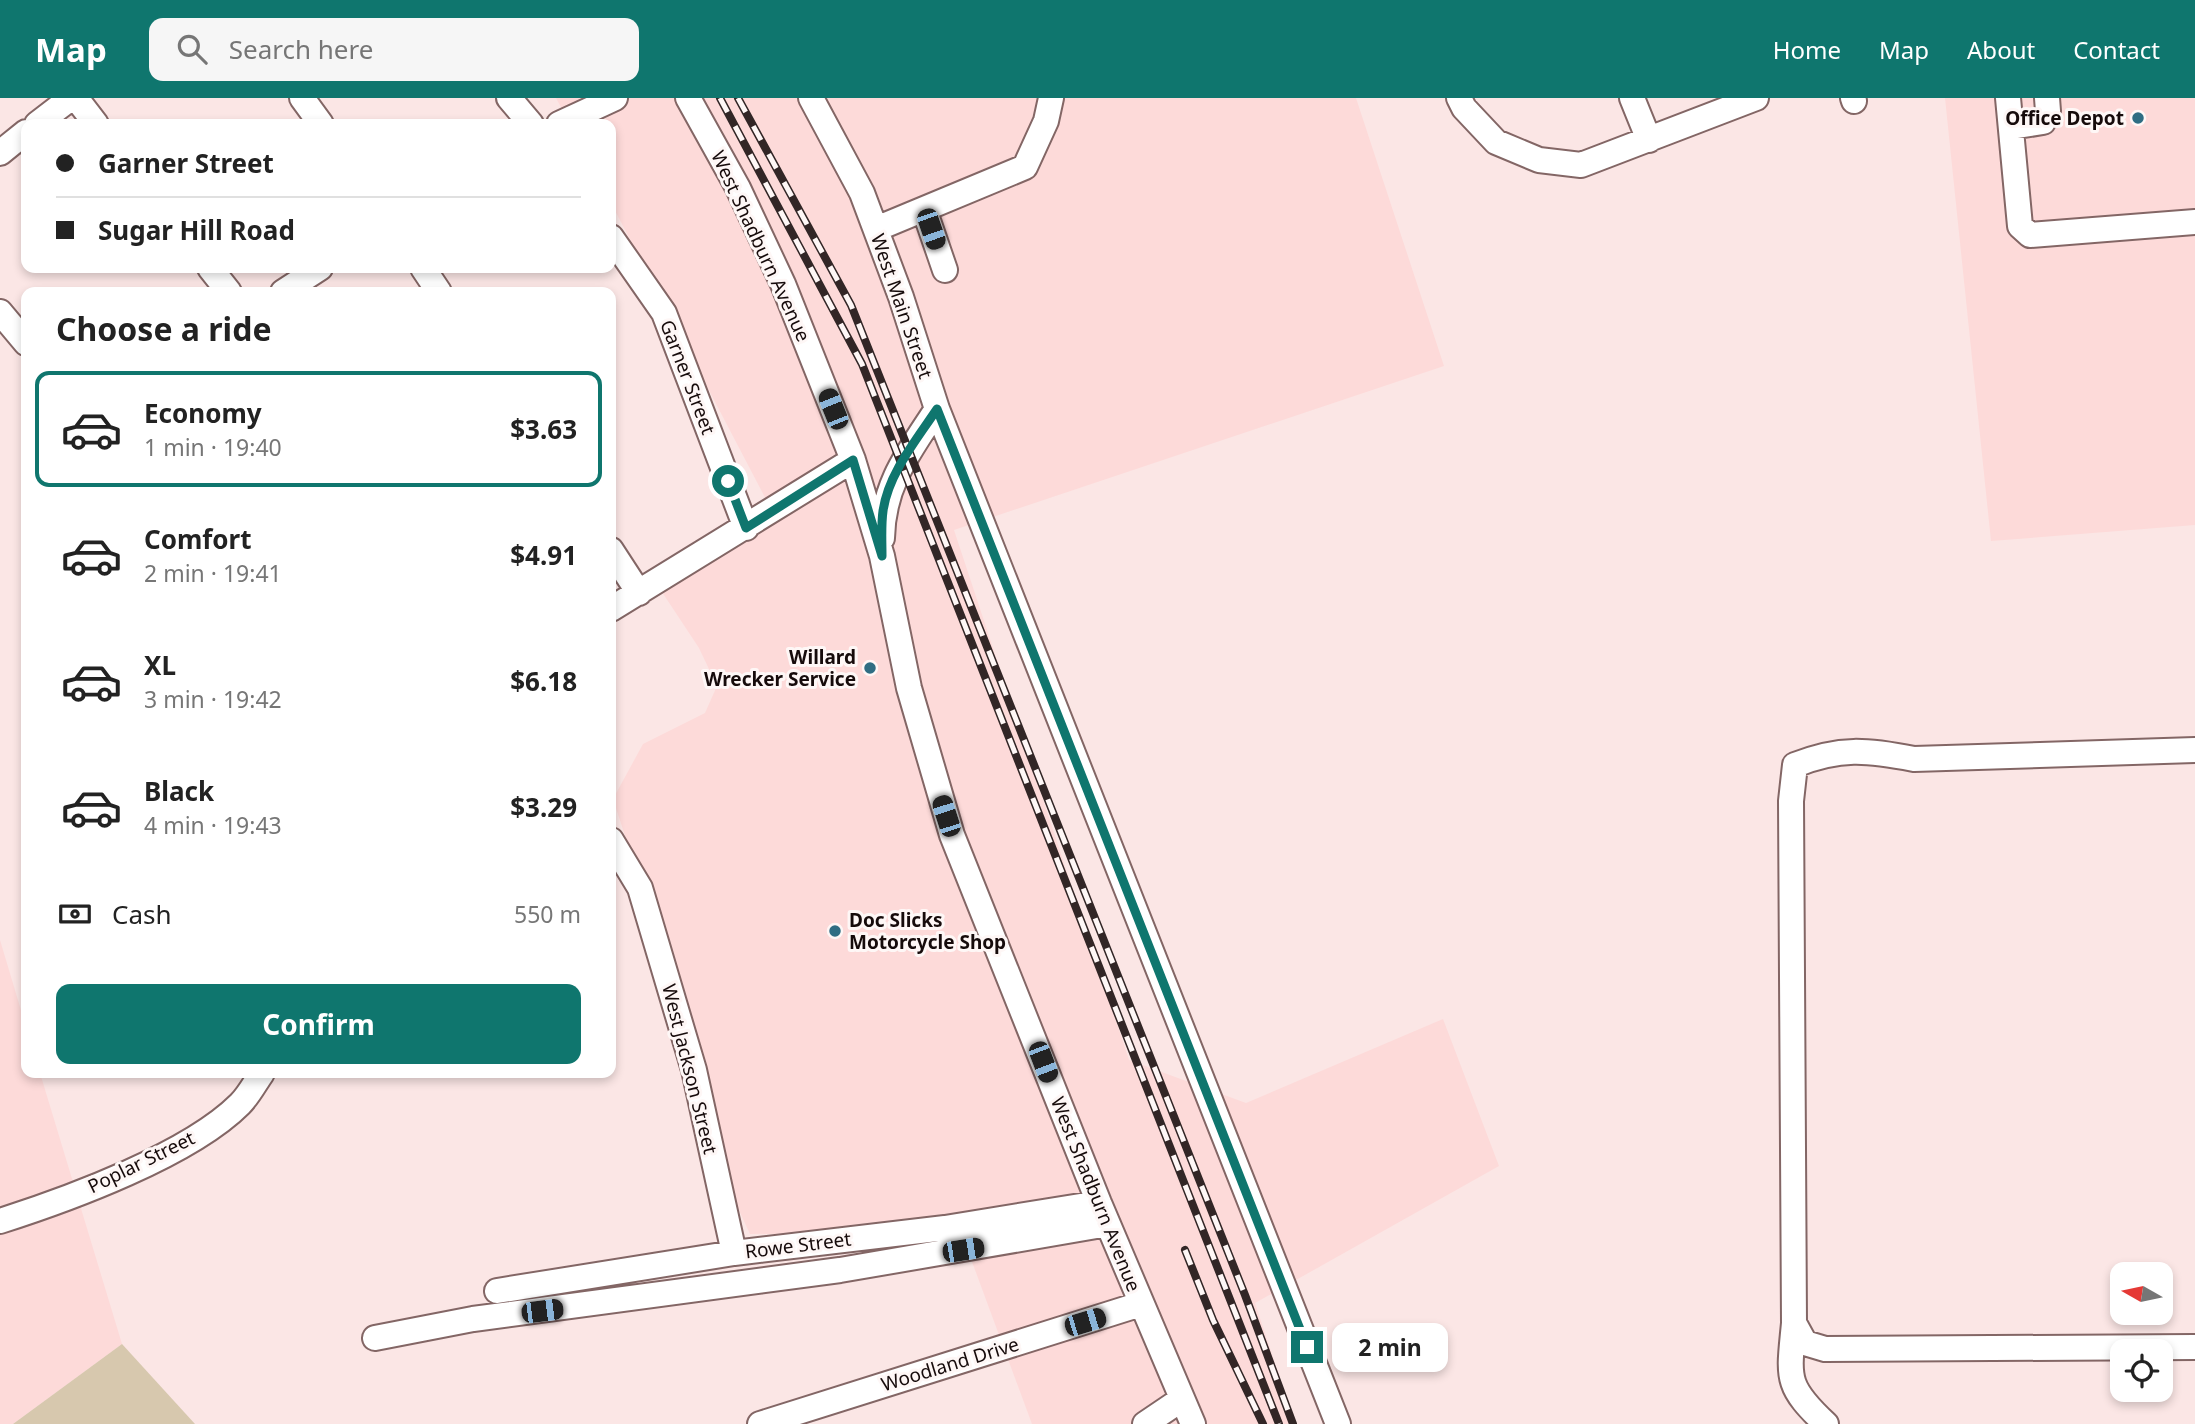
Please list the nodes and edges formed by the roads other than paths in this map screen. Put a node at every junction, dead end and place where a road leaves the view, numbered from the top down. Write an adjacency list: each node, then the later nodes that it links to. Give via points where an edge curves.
1 (74, 98): 13 (street); 14 (street)
2 (302, 98): 15 (street)
3 (509, 98): 16 (street)
4 (615, 98): 17 (street)
5 (688, 98): 34 (street, West Shadburn Avenue, via 738,188 783,284)
6 (811, 98): 24 (street, West Main Street, via 855,176)
7 (1051, 98): 22 (street, via 1046,121 1025,166)
8 (1459, 98): 20 (street, via 1496,142 1539,160 1581,165)
9 (1632, 98): 20 (street)
10 (1756, 98): 20 (street)
11 (2008, 98): 18 (street)
12 (2047, 98): 18 (street, via 2043,122)
13 (44, 119)
14 (92, 119)
15 (317, 119)
16 (527, 119)
17 (570, 119)
18 (2011, 127): 23 (street, via 2020,226 2030,236)
19 (21, 136): 21 (street)
20 (1649, 140)
21 (0, 152)
22 (924, 209): 24 (street); 26 (street)
23 (2195, 222)
24 (876, 229): 33 (street, West Main Street)
25 (616, 244): 35 (street, Garner Street, via 664,313)
26 (945, 270)
27 (214, 273): 29 (street)
28 (312, 273): 30 (street)
29 (225, 287)
30 (290, 287)
31 (0, 312): 32 (street)
32 (21, 337)
33 (937, 409): 36 (street, via 901,465 887,499); 55 (street, West Main Street)
34 (853, 460): 35 (street); 36 (street, West Shadburn Avenue)
35 (746, 528): 38 (street)
36 (882, 556): 43 (street, West Shadburn Avenue, via 909,688 952,835)
37 (616, 558): 38 (street)
38 (639, 593): 39 (street)
39 (616, 606)
40 (2195, 750): 48 (street, via 1913,759 1874,751 1838,752 1795,765 1791,801)
41 (616, 848): 45 (street, West Jackson Street, via 640,888 694,1070)
42 (258, 1078): 44 (street, Poplar Street, via 241,1103 198,1136 63,1200)
43 (1103, 1214): 45 (street, Rowe Street); 47 (street, West Shadburn Avenue); 49 (street, via 840,1270 472,1319)
44 (0, 1221)
45 (734, 1253): 46 (street, Rowe Street)
46 (498, 1291)
47 (1141, 1304): 51 (street, West Shadburn Avenue); 52 (street, Woodland Drive)
48 (1794, 1323): 50 (street, via 1805,1343 1825,1349); 56 (street, via 1789,1376 1800,1401)
49 (375, 1338)
50 (2195, 1347)
51 (1182, 1399): 53 (street); 54 (street, West Shadburn Avenue)
52 (760, 1424)
53 (1144, 1424)
54 (1193, 1424)
55 (1338, 1424)
56 (1826, 1424)

